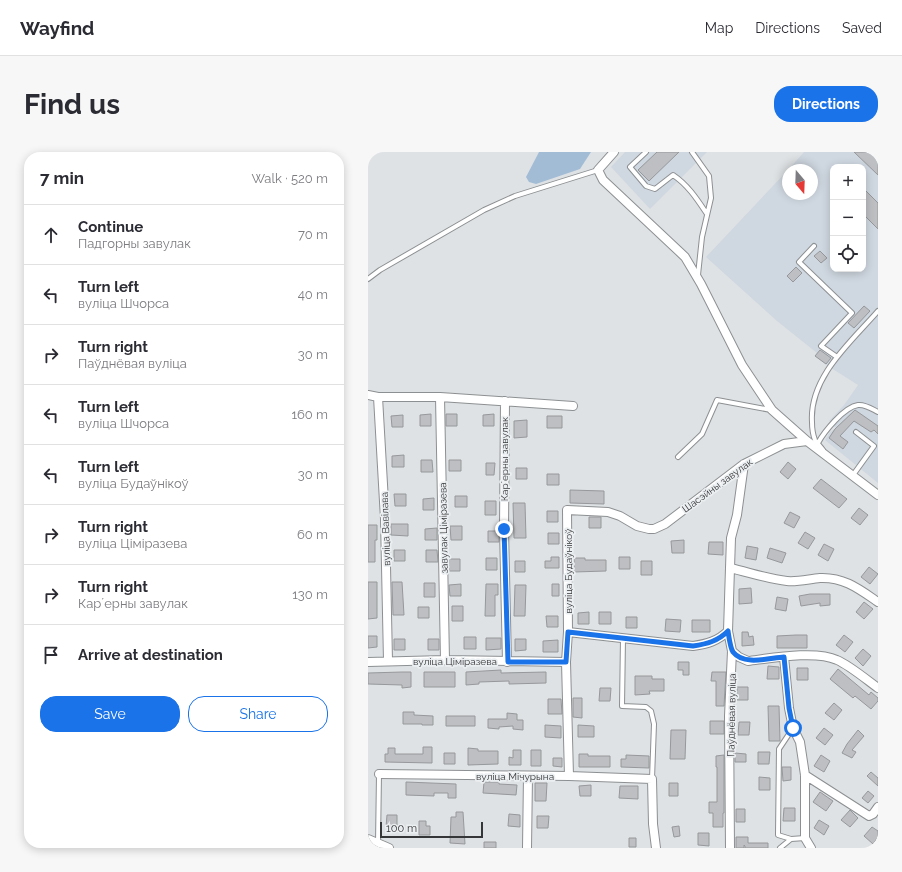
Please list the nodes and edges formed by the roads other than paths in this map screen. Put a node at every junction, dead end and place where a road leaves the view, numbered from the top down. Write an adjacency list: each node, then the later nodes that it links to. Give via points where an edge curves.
1 (614, 152): 4 (street)
2 (646, 152): 5 (lane, via 630,167 646,186 655,189 673,175 694,193)
3 (692, 152): 5 (lane, via 709,176 711,198)
4 (598, 170): 7 (street, via 603,180 685,257); 8 (lane, via 515,196 484,210)
5 (707, 214): 7 (lane)
6 (814, 246): 10 (lane, via 799,262 852,313 821,346)
7 (697, 278): 16 (street, via 742,366)
8 (368, 279)
9 (878, 311): 10 (lane)
10 (837, 357): 20 (lane, via 820,383 811,410 814,439)
11 (368, 395): 12 (street)
12 (378, 397): 13 (street); 35 (street, вуліца Вавілава, via 386,519)
13 (440, 397): 14 (street); 34 (street, завулак Ціміразева)
14 (505, 401): 15 (street); 37 (street, Карʼерны завулак, via 504,529)
15 (573, 406)
16 (772, 410): 19 (street); 21 (lane, via 717,400 702,434)
17 (878, 412): 20 (lane, via 864,405 849,408 823,433)
18 (856, 432): 24 (lane, via 874,446)
19 (807, 441): 22 (street); 23 (street, Шасэйны завулак, via 784,444)
20 (818, 443): 22 (lane)
21 (678, 457)
22 (828, 457): 24 (street)
23 (744, 464): 26 (street, Шасэйны завулак, via 665,524 654,529 637,526 608,512); 27 (street, Паўднёвая вуліца, via 731,538)
24 (852, 476): 25 (street)
25 (878, 495)
26 (567, 510): 30 (street, вуліца Будаўнікоў)
27 (730, 568): 28 (street, via 786,581 821,578 840,580); 29 (street, Паўднёвая вуліца)
28 (878, 602)
29 (728, 631): 31 (street, via 721,638 693,646); 32 (street, Паўднёвая вуліца)
30 (568, 632): 31 (street); 38 (street, вуліца Будаўнікоў)
31 (623, 638): 45 (lane, via 622,706 646,707 651,711 654,724)
32 (732, 651): 33 (street, via 748,661); 54 (street, Паўднёвая вуліца, via 729,716)
33 (784, 657): 39 (street, via 826,656 838,660); 40 (street)
34 (445, 660): 35 (street, вуліца Ціміразева); 37 (street, вуліца Ціміразева)
35 (388, 661): 36 (street, вуліца Ціміразева)
36 (368, 662)
37 (508, 662): 38 (street, вуліца Ціміразева)
38 (566, 662): 44 (street, вуліца Будаўнікоў)
39 (878, 688)
40 (793, 728): 42 (street, via 800,742); 49 (lane, via 779,749 778,835)
41 (379, 774): 43 (street, вуліца Мічурына); 50 (lane)
42 (805, 775): 46 (street, via 869,816); 47 (street)
43 (528, 776): 44 (street, вуліца Мічурына); 52 (street)
44 (569, 776): 45 (street, вуліца Мічурына)
45 (652, 779): 53 (street)
46 (878, 807)
47 (805, 838): 49 (lane); 56 (street)
48 (368, 839): 50 (street)
49 (791, 840): 55 (lane)
50 (378, 844): 51 (street)
51 (390, 848)
52 (527, 848)
53 (656, 848)
54 (730, 848)
55 (780, 848)
56 (811, 848)

